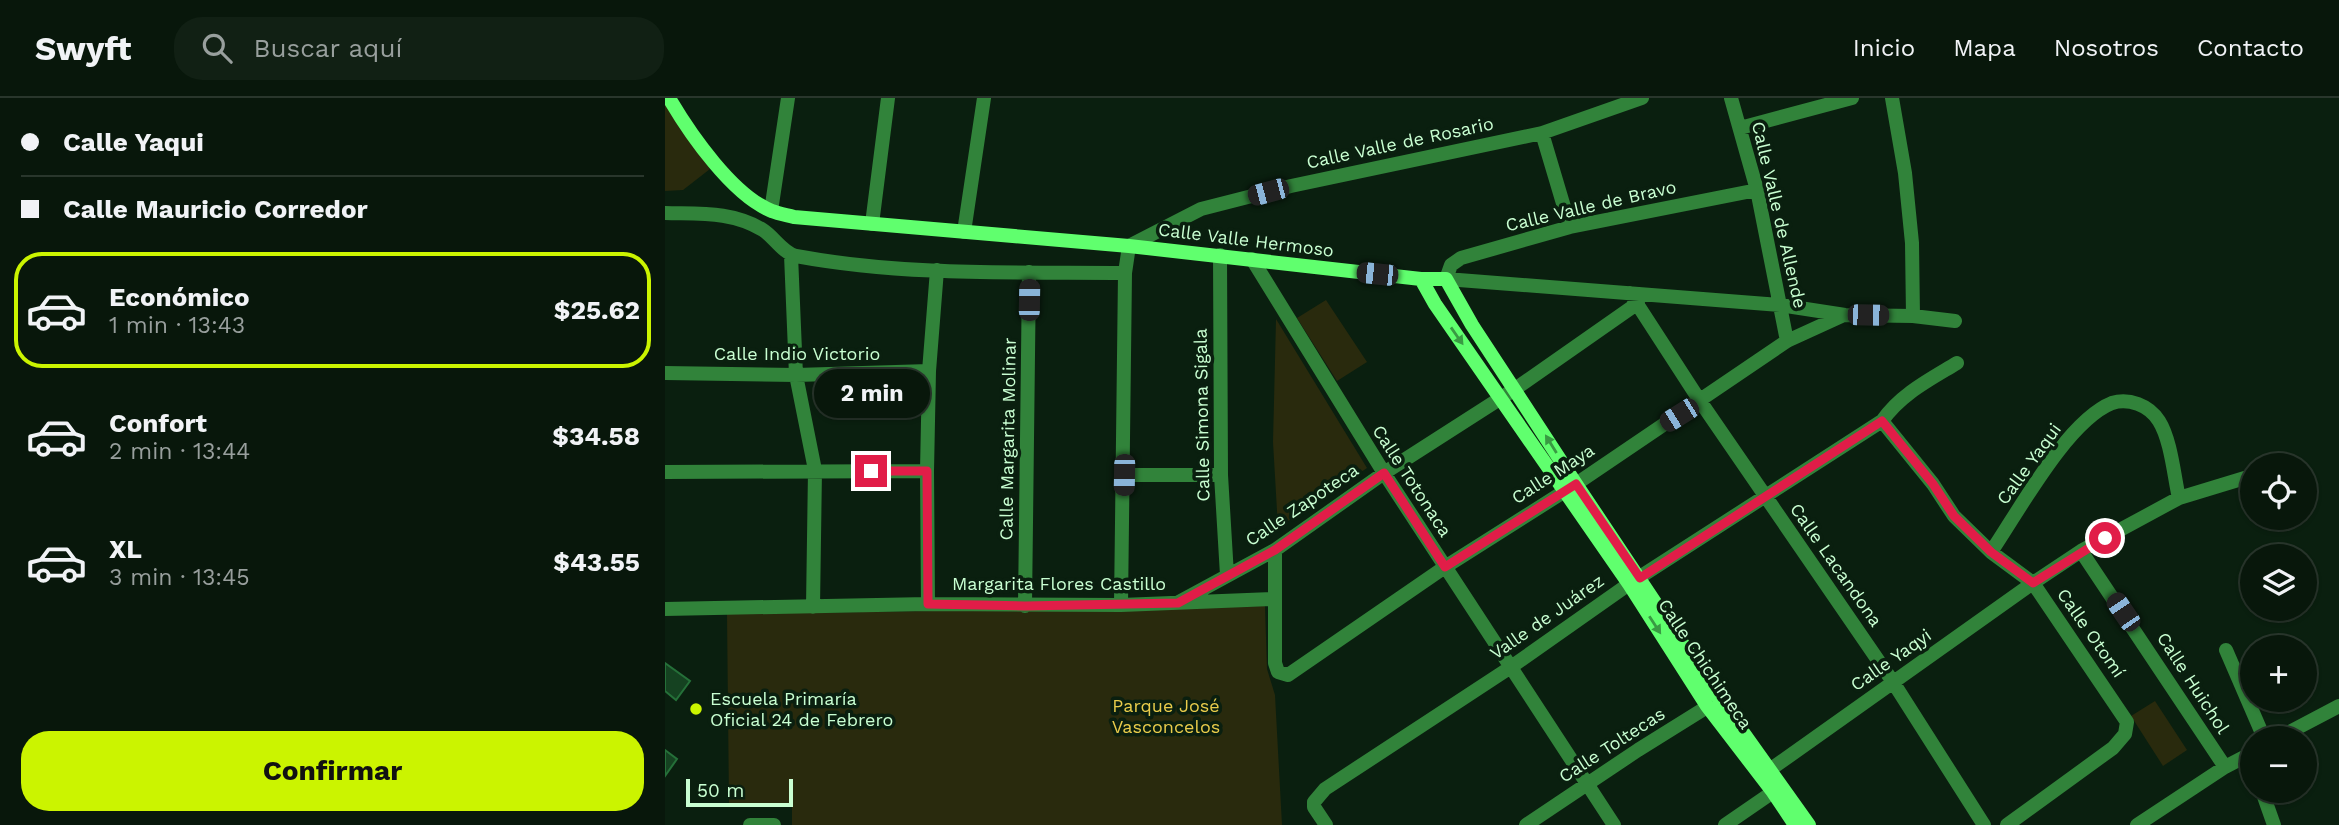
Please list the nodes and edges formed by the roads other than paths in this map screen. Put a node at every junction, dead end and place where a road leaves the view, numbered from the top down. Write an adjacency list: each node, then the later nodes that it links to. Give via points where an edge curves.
1 (788, 98): 12 (street)
2 (888, 98): 14 (street)
3 (984, 98): 16 (street)
4 (1642, 98): 10 (street, Calle Valle de Rosario)
5 (1731, 98): 9 (street, Calle Valle de Allende)
6 (1892, 98): 29 (street, via 1912,243)
7 (1842, 99): 9 (street)
8 (668, 100): 12 (main road, Calle Valle Hermoso, via 721,171)
9 (1740, 128): 11 (street, Calle Valle de Allende)
10 (1542, 133): 15 (street); 17 (street, Calle Valle de Rosario, via 1201,209)
11 (1757, 190): 15 (street, Calle Valle de Bravo); 27 (street, Calle Valle de Allende)
12 (771, 211): 14 (main road, Calle Valle Hermoso)
13 (665, 213): 18 (street, via 726,214 764,231)
14 (872, 223): 16 (main road, Calle Valle Hermoso)
15 (1570, 227): 25 (street, Calle Valle de Bravo, via 1461,258 1451,265)
16 (964, 232): 17 (main road, Calle Valle Hermoso)
17 (1129, 246): 19 (main road, Calle Valle Hermoso); 23 (street)
18 (791, 255): 21 (street, via 852,265); 35 (street)
19 (1220, 255): 20 (main road, Calle Valle Hermoso); 45 (street, Calle Simona Sigala)
20 (1252, 260): 24 (main road, Calle Valle Hermoso); 43 (street, Calle Totonaca)
21 (937, 270): 22 (street); 33 (street)
22 (1029, 272): 23 (street); 61 (street, Calle Margarita Molinar)
23 (1125, 273): 44 (street)
24 (1421, 279): 25 (main road, Calle Valle Hermoso); 37 (main road, Calle Chichimeca, one-way to 37)
25 (1446, 279): 26 (street, Calle Valle Hermoso); 36 (main road, Calle Chichimeca)
26 (1634, 298): 27 (street, Calle Valle Hermoso); 36 (street, Calle Zapoteca); 38 (street, Calle Lacandona)
27 (1780, 305): 28 (street, Calle Valle Hermoso); 31 (street, Calle Valle de Allende)
28 (1845, 315): 29 (street, Calle Valle Hermoso); 31 (street, Calle Maya)
29 (1913, 316): 30 (street, Calle Valle Hermoso)
30 (1955, 321)
31 (1787, 341): 38 (street, Calle Maya)
32 (1957, 363): 39 (street, Valle de Juárez, via 1905,395)
33 (929, 371): 35 (street, Calle Indio Victorio); 41 (street)
34 (665, 373): 35 (street, Calle Indio Victorio)
35 (796, 375): 40 (street)
36 (1515, 389): 37 (street, Calle Zapoteca); 47 (main road, Calle Chichimeca, one-way to 36)
37 (1500, 398): 43 (street, Calle Zapoteca); 47 (main road, Calle Chichimeca)
38 (1700, 401): 47 (street, Calle Maya); 48 (street, Calle Lacandona)
39 (1882, 421): 48 (street, Valle de Juárez); 52 (street, Calle Otomí, via 1954,516)
40 (815, 470): 41 (street); 42 (street); 62 (street)
41 (927, 471): 59 (street)
42 (665, 472)
43 (1384, 473): 50 (street, Calle Zapoteca); 53 (street, Calle Totonaca)
44 (1124, 475): 45 (street); 60 (street)
45 (1221, 475): 54 (street, Calle Simona Sigala)
46 (2240, 479): 49 (street)
47 (1570, 487): 53 (street, Calle Maya); 55 (main road, Calle Chichimeca)
48 (1765, 496): 55 (street, Valle de Juárez); 66 (street, Calle Lacandona)
49 (2179, 498): 51 (street); 52 (street, Calle Yaqui, via 2158,419 2145,407 2115,402 2083,424 2055,456)
50 (1275, 550): 54 (street, Calle Zapoteca); 57 (street)
51 (2081, 551): 56 (street); 72 (street, Calle Huichol)
52 (1991, 552): 56 (street, Calle Otomí)
53 (1445, 567): 57 (street, Calle Maya, via 1288,675 1278,672 1275,663); 65 (street, Calle Totonaca)
54 (1227, 575): 58 (street, Calle Zapoteca)
55 (1635, 581): 65 (street, Valle de Juárez); 67 (main road, Calle Chichimeca)
56 (2033, 583): 66 (street, Calle Yaqyi); 86 (street, Calle Otomí, via 2127,722 2125,734 2113,748)
57 (1275, 599): 58 (street, Margarita Flores Castillo)
58 (1178, 603): 60 (street, Margarita Flores Castillo)
59 (928, 604): 61 (street, Margarita Flores Castillo); 62 (street, Margarita Flores Castillo)
60 (1121, 605): 61 (street, Margarita Flores Castillo)
61 (1025, 606)
62 (813, 607): 63 (street, Margarita Flores Castillo)
63 (665, 609)
64 (2226, 650): 69 (street)
65 (1511, 667): 74 (street, Calle Totonaca); 79 (street, Valle de Juárez, via 1325,789 1316,797 1314,807)
66 (1893, 682): 73 (street, Calle Yaqyi); 85 (street, Calle Lacandona)
67 (1714, 703): 73 (main road, Calle Chichimeca); 74 (street, Calle Toltecas); 75 (main road, Calle Chichimeca)
68 (2339, 706): 70 (street)
69 (2259, 726)
70 (2302, 726)
71 (2240, 761): 72 (street)
72 (2225, 767): 87 (street)
73 (1771, 769): 84 (main road, Calle Chichimeca)
74 (1588, 784): 80 (street, Calle Toltecas); 81 (street, Calle Totonaca)
75 (1773, 792): 82 (street); 83 (main road, Calle Chichimeca)
76 (2266, 803): 88 (street)
77 (750, 825): 78 (street)
78 (774, 825)
79 (1326, 825)
80 (1526, 825)
81 (1614, 825)
82 (1725, 825)
83 (1795, 825)
84 (1809, 825)
85 (1984, 825)
86 (2007, 825)
87 (2137, 825)
88 (2274, 825)

